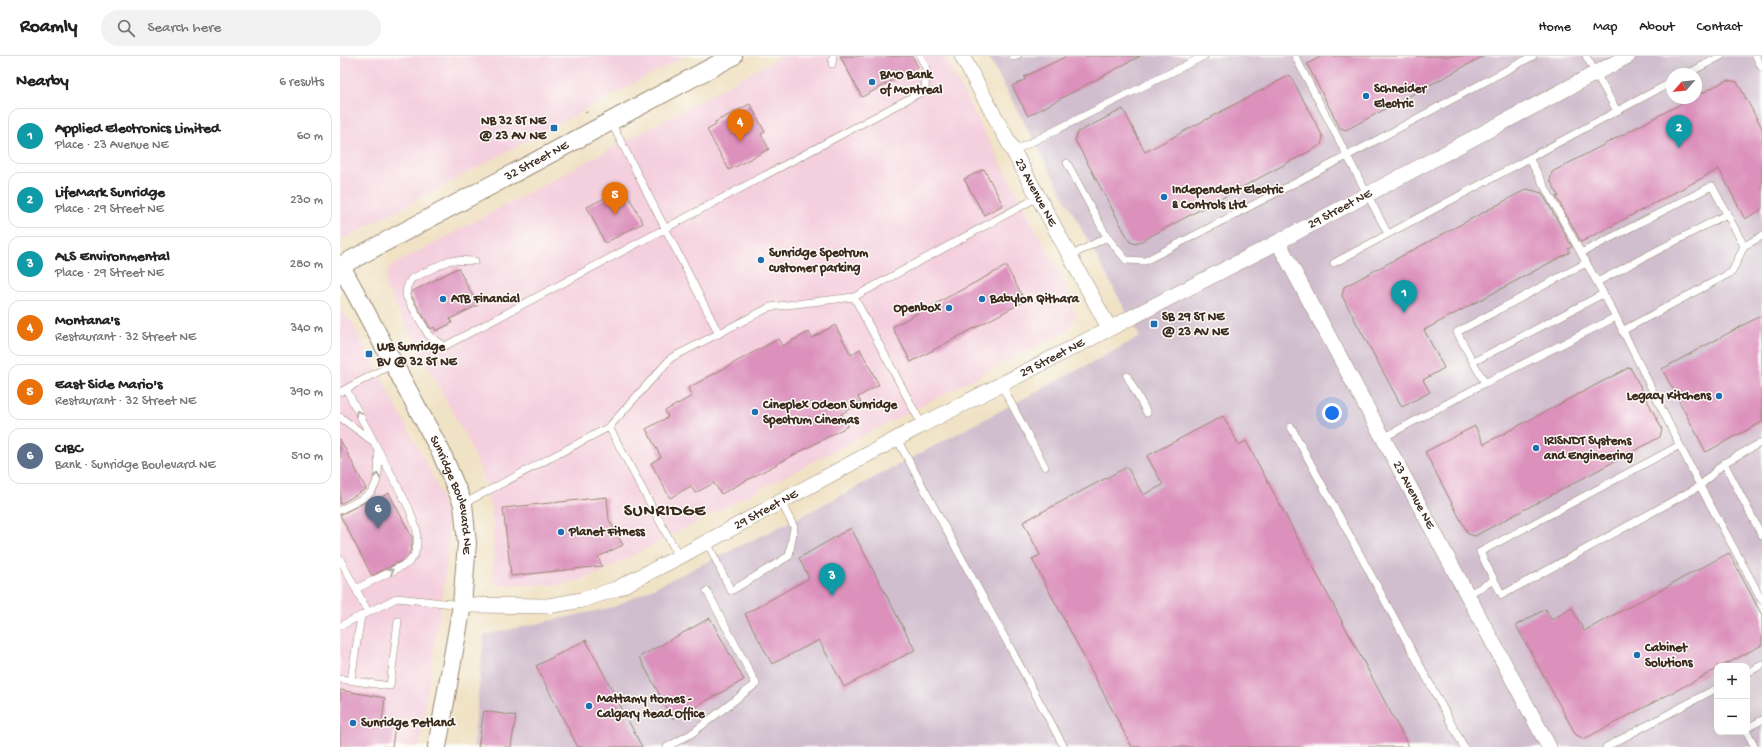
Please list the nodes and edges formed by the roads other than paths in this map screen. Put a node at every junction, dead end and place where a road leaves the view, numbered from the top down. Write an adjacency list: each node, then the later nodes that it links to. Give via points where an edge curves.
1 (733, 56): 20 (street, 32 Street NE)
2 (833, 56): 14 (lane)
3 (920, 56): 28 (lane, via 926,68 925,90)
4 (962, 56): 21 (street, 23 Avenue NE)
5 (1013, 56): 6 (lane)
6 (1016, 56)
7 (1204, 56): 21 (lane)
8 (1295, 56): 22 (lane)
9 (1533, 56): 22 (lane)
10 (1586, 56): 17 (lane)
11 (1628, 56): 17 (street, 29 Street NE)
12 (1721, 56): 15 (lane)
13 (1756, 56): 16 (lane)
14 (832, 64)
15 (1698, 68)
16 (1762, 68)
17 (1595, 74): 19 (lane); 25 (street, 29 Street NE)
18 (1666, 85): 19 (lane)
19 (1617, 111): 23 (lane)
20 (611, 121): 28 (lane); 39 (street, 32 Street NE)
21 (1014, 151): 26 (street, 23 Avenue NE)
22 (1347, 156): 25 (lane); 31 (lane, via 1145,261 1126,260)
23 (1529, 158): 29 (lane); 34 (lane)
24 (1067, 163): 31 (lane)
25 (1367, 195): 29 (lane); 32 (street, 29 Street NE)
26 (1038, 197): 35 (street, 23 Avenue NE); 42 (lane)
27 (1727, 214): 33 (lane); 34 (lane, via 1712,186); 40 (lane)
28 (665, 228): 36 (lane, via 445,346 429,336 406,296 407,287 411,279 450,260); 46 (lane)
29 (1388, 234): 37 (lane)
30 (1762, 236): 33 (lane)
31 (1107, 237): 35 (lane)
32 (1278, 242): 44 (street, 29 Street NE); 58 (street, 23 Avenue NE)
33 (1744, 246): 45 (lane, via 1732,272)
34 (1581, 253): 38 (lane)
35 (1070, 256): 44 (street, 23 Avenue NE)
36 (475, 261)
37 (1334, 263)
38 (1586, 263): 40 (lane); 47 (lane, via 1457,332)
39 (340, 265): 48 (street, Sunridge Boulevard NE)
40 (1597, 282): 41 (lane)
41 (1603, 294): 43 (lane); 47 (lane)
42 (854, 297): 46 (lane, via 770,307); 55 (lane)
43 (1616, 317): 45 (lane); 50 (lane)
44 (1109, 328): 51 (street, 29 Street NE)
45 (1622, 331): 61 (lane)
46 (718, 334): 56 (lane, via 671,358)
47 (1473, 362): 50 (lane)
48 (394, 364): 52 (lane); 67 (street, Sunridge Boulevard NE, via 441,452)
49 (1127, 376): 53 (lane)
50 (1485, 383): 58 (lane)
51 (1001, 384): 55 (street, 29 Street NE); 64 (lane)
52 (343, 391): 62 (lane, one-way to 52)
53 (1148, 413)
54 (340, 417): 62 (lane, via 369,438)
55 (922, 425): 59 (street, 29 Street NE)
56 (609, 427): 67 (lane); 71 (lane)
57 (1291, 427): 94 (lane)
58 (1383, 438): 76 (street, 23 Avenue NE)
59 (897, 439): 66 (street, 29 Street NE); 93 (lane)
60 (1762, 442): 63 (lane)
61 (1680, 445): 65 (lane); 73 (lane, via 1480,552)
62 (378, 450): 68 (lane, one-way to 62, via 370,494 374,488 379,462); 74 (lane, one-way to 62, via 408,563 414,556 417,545 417,531 409,508)
63 (1724, 463): 65 (lane); 69 (lane)
64 (1045, 467)
65 (1700, 486): 73 (lane, via 1502,595); 77 (lane)
66 (781, 502): 70 (street, 29 Street NE); 70 (lane, via 794,527 789,556 731,590)
67 (463, 504): 78 (street, Sunridge Boulevard NE, via 467,543)
68 (340, 510)
69 (1762, 536)
70 (707, 542): 71 (street, 29 Street NE)
71 (679, 557): 78 (street, 29 Street NE, via 616,589 582,600 548,606)
72 (340, 559): 74 (lane)
73 (1494, 580): 76 (lane)
74 (356, 589): 79 (lane)
75 (707, 591): 92 (lane, via 756,684 691,734)
76 (1467, 595): 95 (street, 23 Avenue NE)
77 (1762, 600)
78 (462, 605): 79 (lane, via 397,598); 91 (street, Sunridge Boulevard NE)
79 (368, 612): 80 (lane)
80 (361, 616): 82 (lane); 86 (lane)
81 (398, 621): 86 (lane, via 390,686)
82 (340, 626)
83 (1762, 665): 84 (lane)
84 (1750, 671)
85 (340, 679): 86 (lane)
86 (351, 680)
87 (1714, 690): 96 (lane)
88 (1762, 720): 89 (lane)
89 (1750, 726)
90 (1749, 735): 97 (lane)
91 (437, 747)
92 (667, 747)
93 (1064, 747)
94 (1464, 747)
95 (1549, 747)
96 (1606, 747)
97 (1755, 747)

